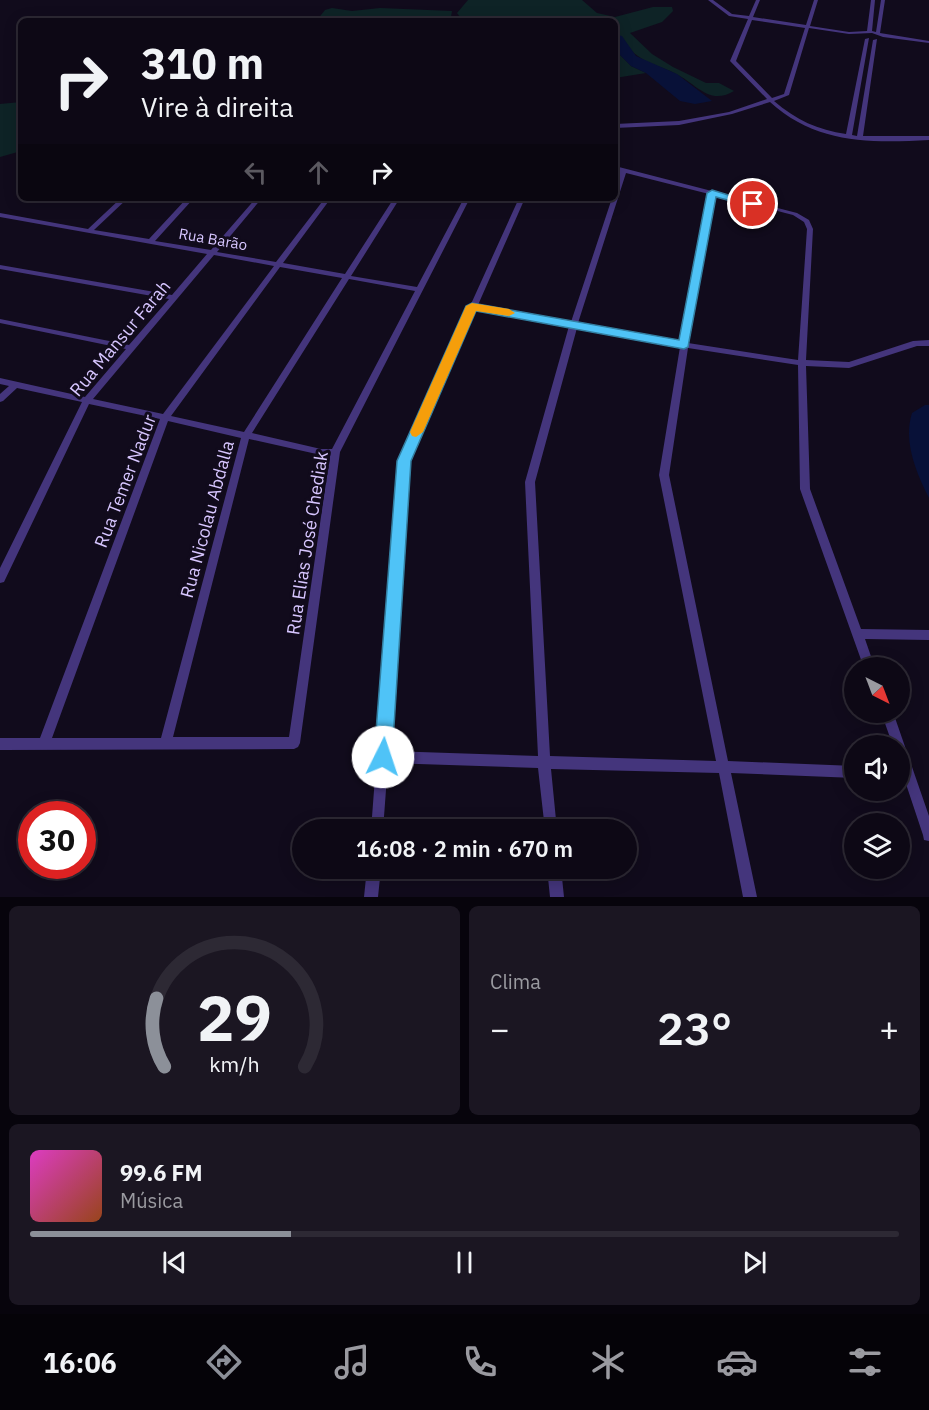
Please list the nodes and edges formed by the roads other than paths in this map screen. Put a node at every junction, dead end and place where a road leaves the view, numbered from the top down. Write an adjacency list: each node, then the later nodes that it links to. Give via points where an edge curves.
1 (710, 0): 6 (street, via 731,15)
2 (758, 0): 6 (street)
3 (816, 0): 7 (street)
4 (873, 0): 8 (street)
5 (883, 0): 9 (street)
6 (750, 18): 7 (street); 11 (street, via 733,61)
7 (808, 27): 8 (street); 11 (street, via 786,96)
8 (865, 35): 9 (street); 13 (street)
9 (879, 37): 10 (street); 14 (street)
10 (929, 44)
11 (773, 100): 12 (street, via 679,123); 13 (street, via 802,124)
12 (618, 126)
13 (849, 136): 14 (street)
14 (860, 137): 15 (street)
15 (929, 138)
16 (620, 169): 17 (street)
17 (712, 193): 39 (street); 41 (street, via 795,214 807,221 810,229)
18 (122, 201): 27 (street)
19 (188, 201): 28 (street)
20 (257, 201): 29 (street, Rua Mansur Farah)
21 (326, 201): 30 (street, Rua Temer Nadur)
22 (395, 201): 32 (street, Rua Nicolau Abdalla)
23 (465, 201): 33 (street, Rua Elias José Chediak)
24 (521, 201): 35 (street)
25 (611, 201): 37 (street)
26 (0, 215): 27 (street, Rua Barão)
27 (89, 231): 28 (street, Rua Barão)
28 (150, 242): 29 (street, Rua Barão)
29 (213, 253): 30 (street, Rua Barão); 34 (street, Rua Mansur Farah)
30 (278, 265): 32 (street, Rua Barão); 46 (street, Rua Temer Nadur)
31 (0, 267): 34 (street)
32 (346, 277): 33 (street, Rua Barão); 47 (street, Rua Nicolau Abdalla)
33 (420, 290): 48 (street, Rua Elias José Chediak)
34 (174, 298): 40 (street, Rua Mansur Farah)
35 (472, 306): 37 (street); 56 (street, via 404,461)
36 (0, 321): 40 (street)
37 (574, 324): 39 (street); 57 (street, via 530,482)
38 (929, 343): 41 (street, via 916,343 849,365)
39 (684, 345): 41 (street); 58 (street, via 664,475)
40 (131, 348): 45 (street, Rua Mansur Farah)
41 (802, 363): 50 (street, via 805,489)
42 (0, 381): 43 (street)
43 (16, 384): 44 (street); 45 (street)
44 (0, 399)
45 (87, 400): 46 (street); 49 (street, Rua Mansur Farah)
46 (165, 417): 47 (street); 54 (street, Rua Temer Nadur)
47 (246, 435): 48 (street); 55 (street, Rua Nicolau Abdalla)
48 (335, 452): 55 (street, Rua Elias José Chediak, via 294,743)
49 (0, 579)
50 (857, 634): 51 (street); 52 (street)
51 (929, 635)
52 (866, 657)
53 (0, 744): 54 (street)
54 (44, 744): 55 (street)
55 (165, 744)
56 (383, 757): 57 (street); 61 (street)
57 (544, 764): 58 (street); 62 (street)
58 (722, 765): 59 (street); 68 (street)
59 (844, 771)
60 (910, 788): 63 (street)
61 (378, 819)
62 (550, 819)
63 (929, 835)
64 (373, 879): 66 (street)
65 (556, 879): 67 (street)
66 (371, 897)
67 (557, 897)
68 (750, 897)

